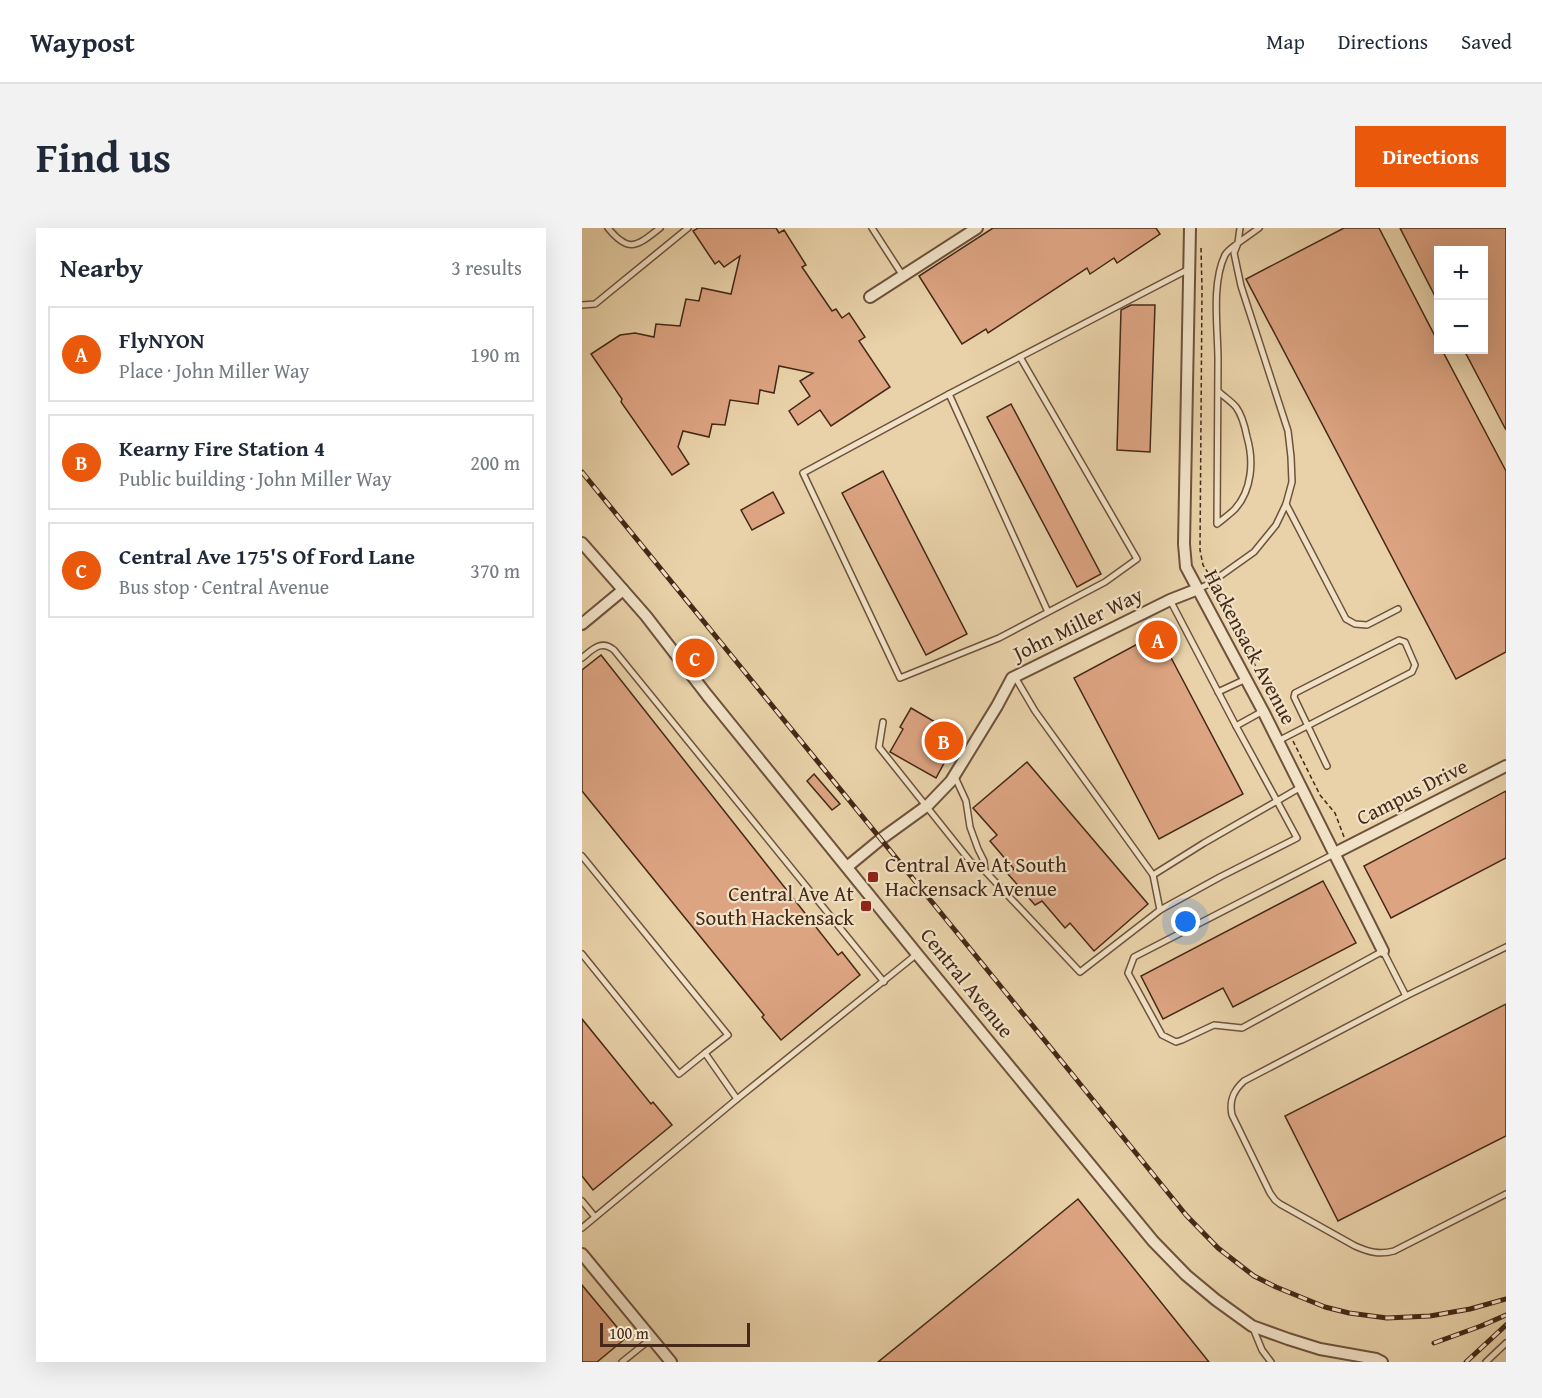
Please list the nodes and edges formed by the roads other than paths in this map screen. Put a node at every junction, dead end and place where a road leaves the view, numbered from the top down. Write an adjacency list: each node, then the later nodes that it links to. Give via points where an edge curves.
1 (608, 228): 2 (lane, via 621,242 635,245)
2 (660, 228)
3 (688, 228): 13 (lane, via 595,304)
4 (872, 228): 11 (lane)
5 (977, 228): 11 (street)
6 (1190, 228): 10 (street, Hackensack Avenue)
7 (1240, 228): 9 (lane)
8 (1259, 228): 9 (lane)
9 (1238, 243): 15 (lane, via 1225,254 1220,270 1216,303); 17 (lane, via 1234,253 1242,286 1288,431 1292,483)
10 (1189, 269): 14 (lane); 19 (street, Hackensack Avenue, via 1184,544 1186,567)
11 (903, 276): 12 (street)
12 (870, 297)
13 (582, 305)
14 (1020, 357): 16 (lane); 23 (lane, via 1137,559 1106,582)
15 (1218, 391): 15 (lane, via 1217,424 1217,524 1236,508 1242,497 1250,477 1251,460 1244,424 1235,406)
16 (949, 394): 23 (lane); 23 (lane, via 803,473 900,678 999,638)
17 (1286, 504): 19 (lane, via 1276,525 1254,552); 22 (lane, via 1346,619 1367,625)
18 (582, 543): 20 (street, Central Avenue)
19 (1198, 589): 21 (street, John Miller Way); 27 (street, Hackensack Avenue)
20 (623, 590): 24 (street); 42 (street, Central Avenue)
21 (1170, 600): 26 (street, John Miller Way); 28 (lane)
22 (1398, 609)
23 (1048, 612)
24 (582, 624)
25 (582, 658): 50 (lane, via 598,646 614,650)
26 (1015, 677): 36 (street, John Miller Way); 44 (lane, via 1035,711)
27 (1246, 679): 28 (lane); 29 (street, Hackensack Avenue)
28 (1218, 693): 31 (lane)
29 (1263, 711): 31 (lane); 33 (street, Hackensack Avenue)
30 (883, 722): 39 (lane, via 879,747)
31 (1236, 726): 38 (lane)
32 (1307, 726): 32 (lane, via 1412,672 1416,665 1405,642 1399,640 1295,693); 33 (lane); 35 (lane)
33 (1278, 741): 37 (street, Hackensack Avenue)
34 (1506, 765): 40 (street, Campus Drive)
35 (1327, 766)
36 (955, 775): 39 (street, John Miller Way); 43 (lane)
37 (1301, 787): 38 (lane); 40 (street, Hackensack Avenue)
38 (1277, 801): 44 (lane); 45 (lane, via 1297,838)
39 (926, 807): 42 (street, John Miller Way); 43 (lane, via 970,861)
40 (1335, 853): 47 (street, Hackensack Avenue); 47 (lane, via 1134,957 1128,973 1162,1035 1176,1042 1214,1025 1242,1028)
41 (582, 856): 52 (lane, via 728,1035)
42 (847, 867): 49 (street, Central Avenue)
43 (985, 871): 45 (lane, via 1080,972)
44 (1153, 875): 45 (lane)
45 (1160, 910)
46 (1506, 947): 51 (lane)
47 (1383, 951): 51 (lane)
48 (582, 954): 52 (lane, via 679,1074)
49 (917, 954): 50 (lane); 59 (street, Central Avenue, via 1153,1241 1186,1275)
50 (884, 981): 53 (lane)
51 (1406, 996): 54 (lane, via 1244,1081 1235,1090 1232,1115 1270,1193 1280,1204 1355,1246 1382,1254)
52 (705, 1053): 53 (lane)
53 (738, 1100): 56 (lane)
54 (1506, 1194)
55 (582, 1201): 56 (lane)
56 (595, 1217): 57 (lane)
57 (582, 1228)
58 (582, 1254): 60 (street)
59 (1252, 1326): 62 (street, Central Avenue, via 1320,1349); 65 (lane)
60 (651, 1338): 63 (lane); 64 (street)
61 (1506, 1343): 66 (lane)
62 (1378, 1361)
63 (622, 1362)
64 (671, 1362)
65 (1271, 1362)
66 (1485, 1362)

